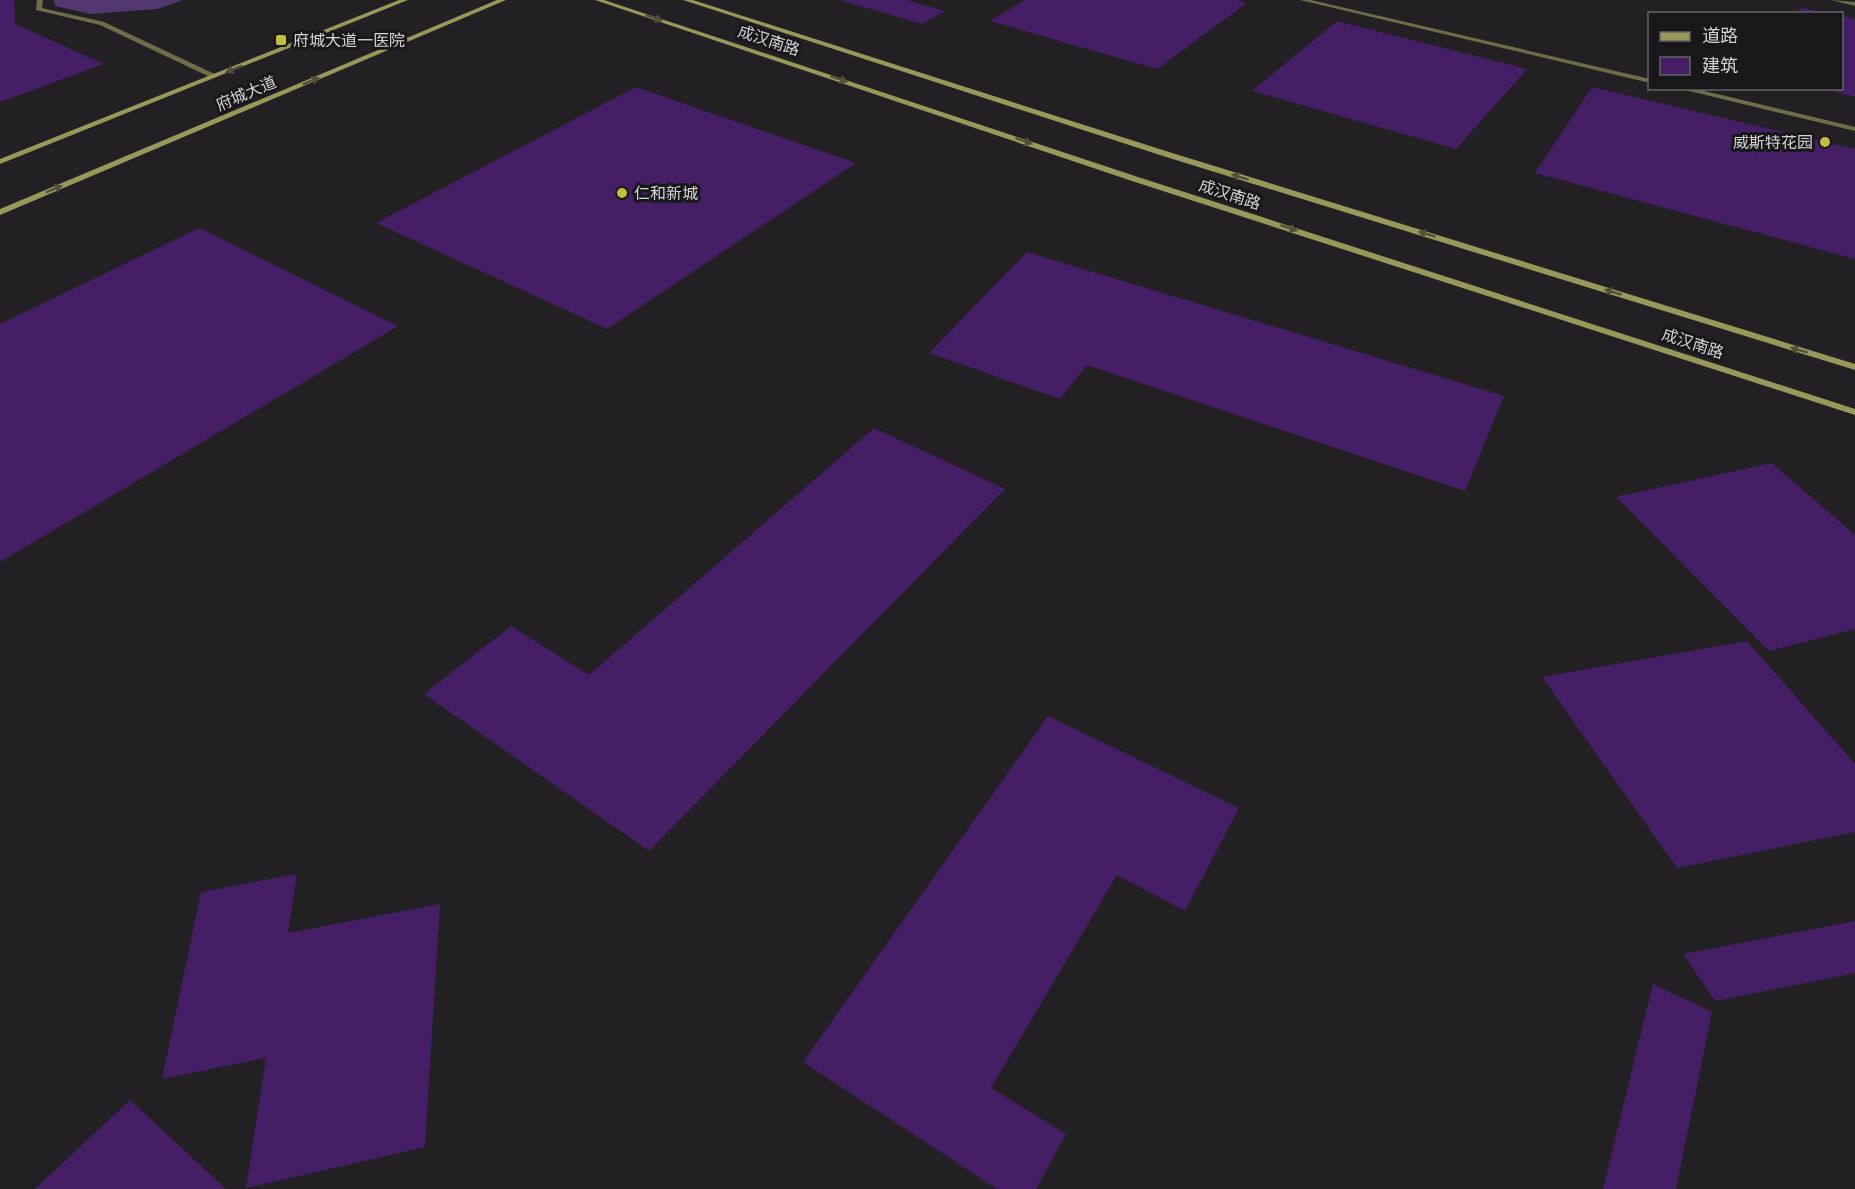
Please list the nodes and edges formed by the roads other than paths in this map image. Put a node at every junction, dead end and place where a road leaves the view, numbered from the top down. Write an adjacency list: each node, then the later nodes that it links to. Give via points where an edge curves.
1 (40, 0): 9 (street, via 38,9 102,23)
2 (405, 0): 9 (main road, 府城大道, one-way to 9)
3 (503, 0): 14 (main road, 府城大道, one-way to 3)
4 (598, 0): 16 (main road, 成汉南路, one-way to 16)
5 (686, 0): 15 (main road, 成汉南路, one-way to 5)
6 (1303, 0): 10 (street)
7 (1834, 0): 8 (street)
8 (1855, 4)
9 (215, 76): 13 (main road, 府城大道)
10 (1648, 81)
11 (1689, 90): 12 (street)
12 (1855, 129)
13 (0, 162)
14 (0, 212)
15 (1855, 367)
16 (1855, 412)

